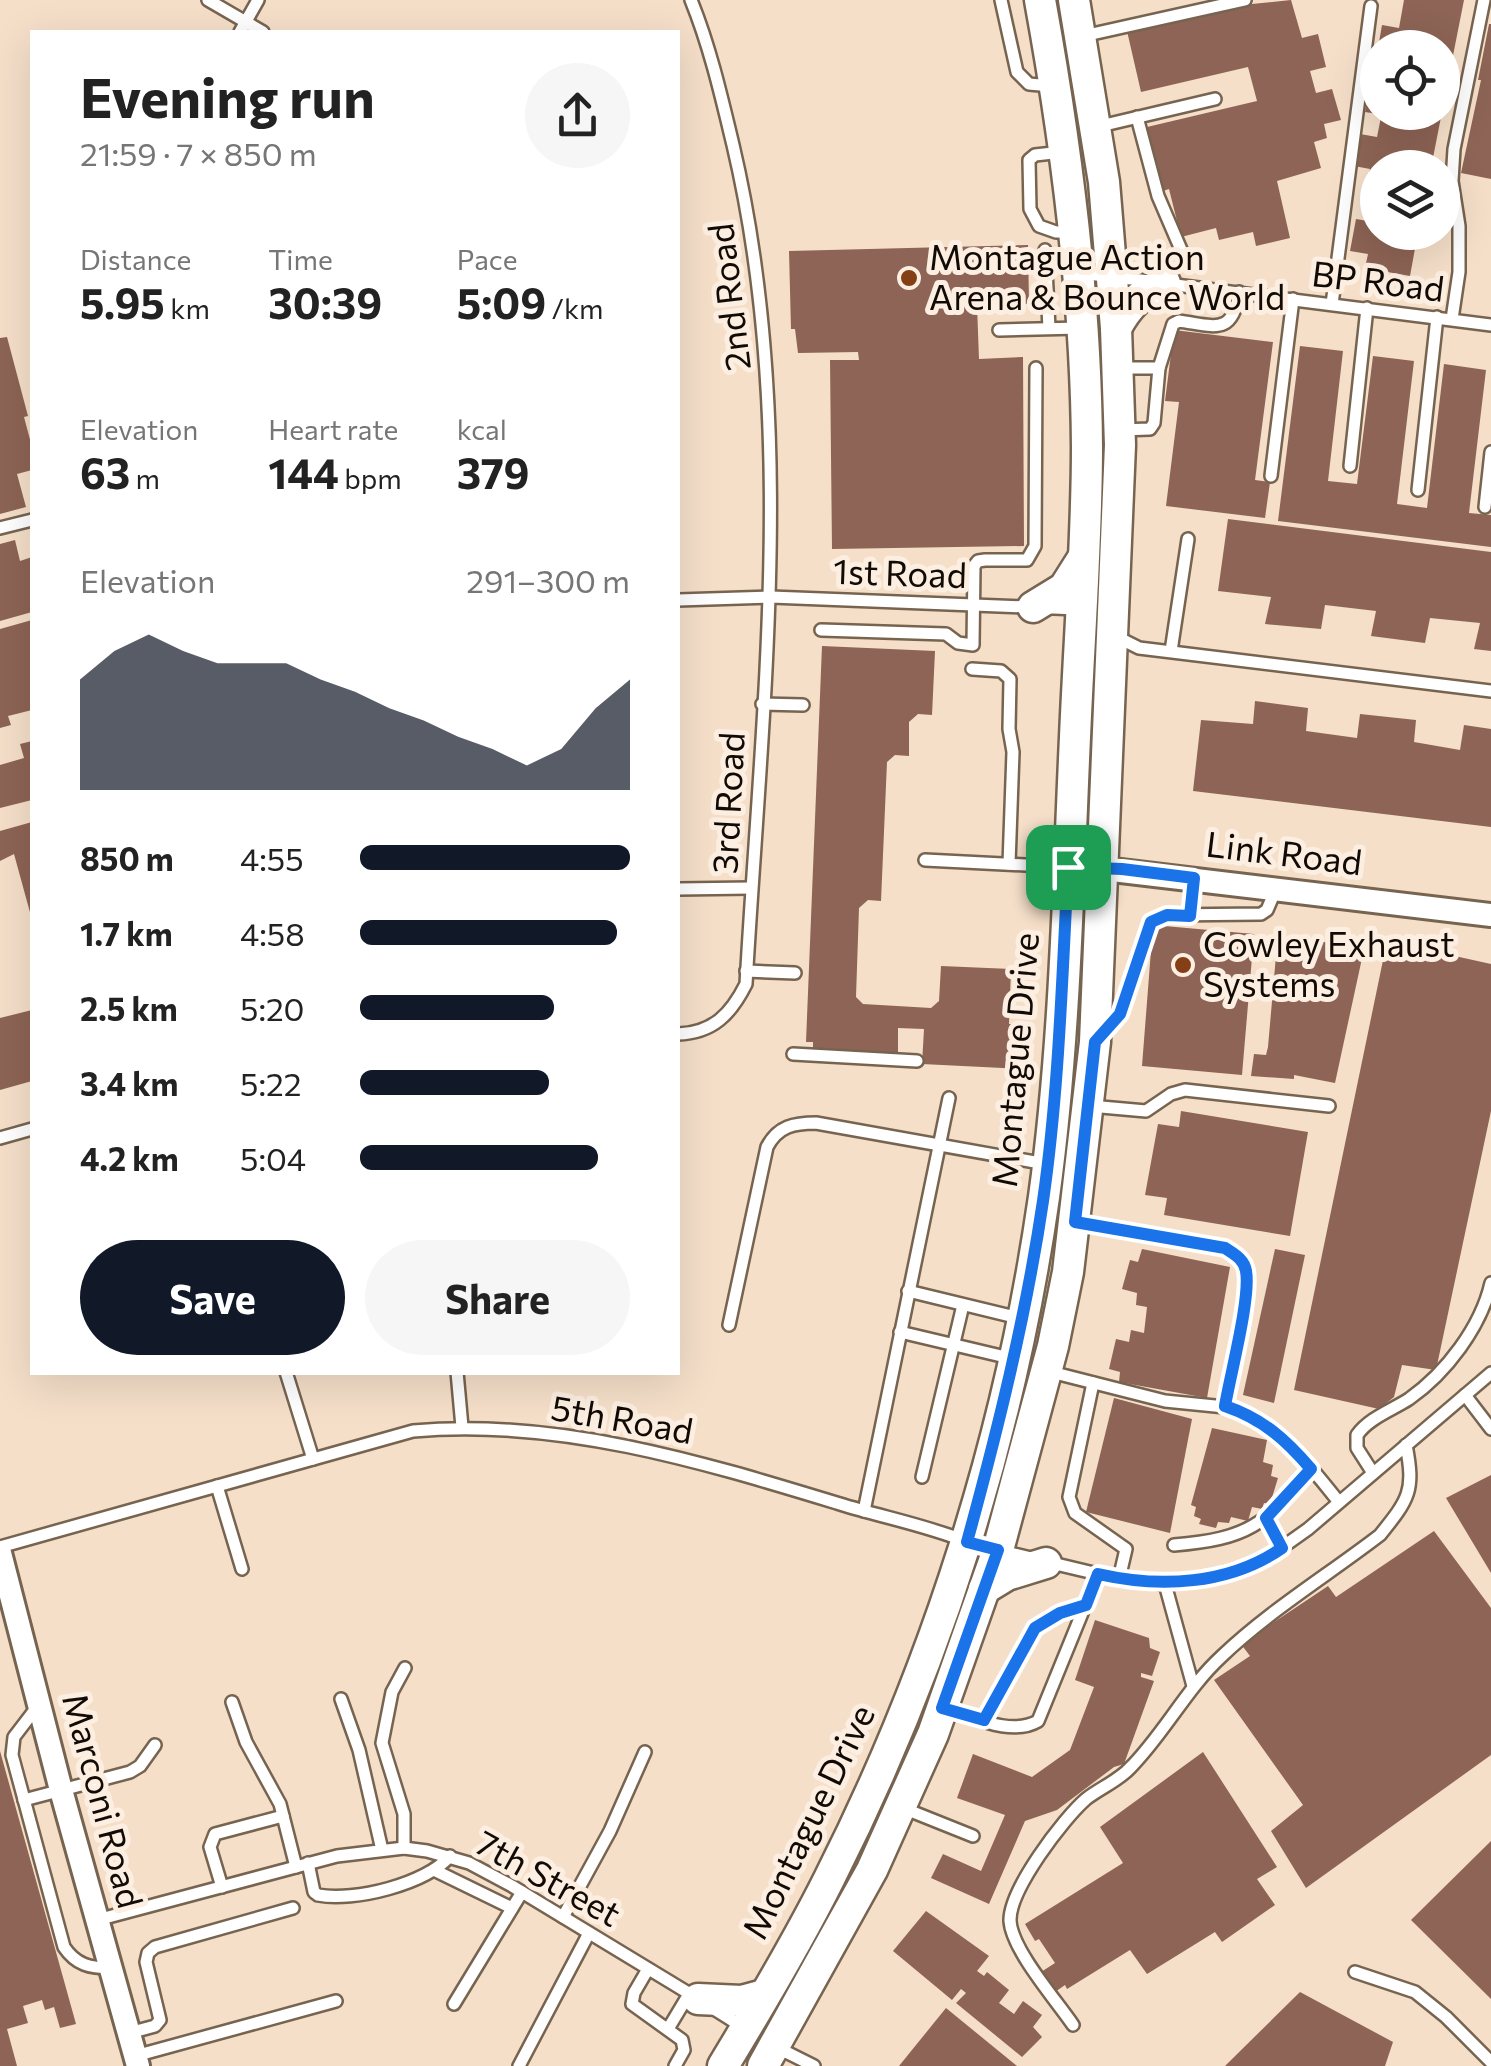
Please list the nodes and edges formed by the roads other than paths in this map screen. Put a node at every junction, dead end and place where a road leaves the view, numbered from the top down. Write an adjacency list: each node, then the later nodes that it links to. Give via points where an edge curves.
1 (208, 0): 10 (lane)
2 (258, 0): 10 (lane)
3 (690, 0): 47 (lane, 2nd Road, via 710,46 751,222 767,360)
4 (1001, 0): 12 (lane, via 1018,72 1030,84)
5 (1040, 0): 12 (main road, Montague Drive)
6 (1074, 0): 11 (main road, Montague Drive)
7 (1245, 0): 11 (lane)
8 (1484, 0): 28 (lane, via 1454,149 1459,272)
9 (1371, 6): 25 (lane)
10 (243, 27)
11 (1080, 36): 15 (main road, Montague Drive)
12 (1055, 86): 16 (main road, Montague Drive)
13 (1215, 99): 14 (lane)
14 (1137, 118): 15 (lane); 19 (lane, via 1158,196)
15 (1096, 127): 21 (main road, Montague Drive)
16 (1066, 152): 17 (main road, Montague Drive); 17 (lane, via 1029,160 1030,208 1039,226)
17 (1075, 232): 20 (main road, Montague Drive)
18 (1045, 250): 30 (lane)
19 (1185, 259)
20 (1079, 274): 21 (lane, BP Road); 31 (main road, Montague Drive)
21 (1112, 277): 22 (lane, BP Road); 32 (main road, Montague Drive)
22 (1165, 283): 23 (lane, BP Road); 32 (main road, via 1136,299)
23 (1240, 292): 24 (lane, BP Road); 36 (lane, via 1230,322 1173,324)
24 (1293, 299): 25 (lane, BP Road); 40 (lane)
25 (1332, 304): 26 (lane, BP Road)
26 (1367, 308): 27 (lane, BP Road); 39 (lane)
27 (1437, 317): 28 (lane, BP Road); 41 (lane)
28 (1452, 320): 29 (lane, BP Road)
29 (1491, 324)
30 (1049, 328): 31 (lane); 33 (lane)
31 (1082, 328): 46 (main road, Montague Drive)
32 (1116, 328): 35 (main road, Montague Drive)
33 (999, 330)
34 (1036, 368): 49 (lane, via 1035,546 1027,560 978,561)
35 (1118, 368): 36 (lane); 37 (main road, Montague Drive)
36 (1159, 368): 37 (lane, via 1150,429)
37 (1120, 430): 51 (main road, Montague Drive)
38 (1491, 452): 42 (lane)
39 (1350, 466)
40 (1270, 476)
41 (1418, 490)
42 (1485, 507)
43 (30, 520): 44 (lane)
44 (0, 528)
45 (1188, 539): 53 (lane)
46 (1083, 558): 50 (main road, via 1064,588); 51 (main road, Montague Drive)
47 (771, 597): 48 (lane, 1st Road); 49 (lane, 1st Road); 56 (lane, 3rd Road)
48 (680, 600)
49 (974, 604): 50 (lane, 1st Road); 52 (lane, via 973,645 946,634)
50 (1033, 606): 51 (lane, 1st Road)
51 (1096, 622): 53 (lane, 1st Road, via 1140,648); 60 (main road, Montague Drive); 61 (main road, Montague Drive)
52 (820, 630)
53 (1171, 651): 55 (lane, 1st Road)
54 (972, 668): 59 (lane, via 1002,671 1010,679)
55 (1491, 692)
56 (762, 704): 57 (lane); 64 (lane, 3rd Road)
57 (803, 705)
58 (925, 860): 59 (lane)
59 (1009, 864): 60 (lane)
60 (1068, 867): 61 (street, Link Road); 80 (main road, Montague Drive)
61 (1103, 868): 62 (street, Link Road); 71 (main road, Montague Drive)
62 (1194, 878): 65 (street, Link Road); 67 (lane)
63 (680, 888): 64 (lane)
64 (751, 888): 68 (lane, 3rd Road)
65 (1276, 889): 66 (street, Link Road); 67 (lane, via 1261,914)
66 (1491, 915)
67 (1190, 916): 71 (lane, via 1151,922 1120,1014)
68 (746, 971): 69 (lane); 70 (lane, 3rd Road, via 733,1010 714,1026)
69 (795, 973)
70 (680, 1034)
71 (1095, 1042): 75 (main road, Montague Drive)
72 (792, 1054): 73 (lane)
73 (917, 1061)
74 (949, 1098): 79 (lane)
75 (1090, 1106): 76 (lane, via 1146,1111 1178,1090); 81 (main road, Montague Drive)
76 (1328, 1106)
77 (30, 1130): 78 (lane)
78 (0, 1138)
79 (939, 1147): 80 (lane); 83 (lane); 86 (lane, via 816,1124 797,1123 772,1137)
80 (1048, 1164): 85 (main road, Montague Drive)
81 (1075, 1222): 90 (main road, Montague Drive); 96 (lane, via 1225,1248 1239,1257 1246,1270 1244,1299)
82 (1491, 1283): 102 (lane, via 1447,1363 1412,1397 1356,1434 1356,1448)
83 (908, 1291): 84 (lane); 87 (lane)
84 (963, 1305): 85 (lane); 88 (lane)
85 (1022, 1318): 89 (main road, Montague Drive)
86 (730, 1325)
87 (900, 1332): 88 (lane); 106 (lane)
88 (952, 1343): 89 (lane); 103 (lane)
89 (1014, 1359): 108 (main road, Montague Drive)
90 (1047, 1371): 94 (lane); 112 (main road, Montague Drive)
91 (1491, 1373): 95 (lane, 5th Road)
92 (287, 1375): 100 (lane)
93 (457, 1375): 97 (lane)
94 (1093, 1383): 96 (lane, via 1165,1401); 116 (lane, via 1069,1497 1074,1513 1126,1549)
95 (1465, 1395): 98 (lane); 99 (lane, 5th Road)
96 (1225, 1406): 101 (lane, via 1275,1429)
97 (462, 1427): 100 (lane, 5th Road, via 414,1431); 106 (lane, 5th Road, via 518,1429 704,1462)
98 (1491, 1429)
99 (1406, 1445): 102 (lane, 5th Road); 122 (lane, via 1409,1492 1380,1535 1247,1635)
100 (314, 1459): 104 (lane, 5th Road)
101 (1311, 1469): 105 (lane); 107 (lane)
102 (1373, 1473): 105 (lane, 5th Road)
103 (922, 1477)
104 (217, 1486): 111 (lane, 5th Road); 114 (lane)
105 (1339, 1502): 110 (lane, 5th Road)
106 (864, 1511): 108 (lane, 5th Road)
107 (1266, 1518): 109 (lane, via 1220,1541); 110 (lane)
108 (967, 1542): 112 (lane, 5th Road); 150 (main road, Montague Drive, via 898,1728 829,1880)
109 (1174, 1545)
110 (1282, 1548): 117 (lane, 5th Road, via 1228,1572)
111 (0, 1550): 120 (street, Marconi Road)
112 (998, 1550): 113 (lane, 5th Road); 118 (main road, Montague Drive)
113 (1046, 1563): 115 (lane, 5th Road); 118 (main road)
114 (242, 1569)
115 (1098, 1574): 116 (lane, 5th Road); 119 (lane)
116 (1118, 1579): 117 (lane, 5th Road)
117 (1165, 1584): 122 (lane)
118 (984, 1589): 126 (main road, Montague Drive)
119 (1086, 1605): 127 (lane, via 1035,1628); 127 (lane, via 1038,1722 1025,1729)
120 (8, 1615): 125 (street, Marconi Road)
121 (405, 1668): 135 (lane, via 392,1692 382,1743 404,1814)
122 (1192, 1686): 154 (lane, via 1126,1773 1060,1827 1016,1897 1010,1920 1017,1943)
123 (341, 1698): 136 (lane)
124 (232, 1702): 133 (lane)
125 (40, 1704): 130 (street, Marconi Road); 131 (lane, via 14,1737)
126 (942, 1708): 127 (lane); 132 (main road, Montague Drive)
127 (984, 1720)
128 (154, 1745): 130 (lane, via 130,1772)
129 (646, 1752): 144 (lane)
130 (61, 1790): 131 (lane); 145 (street, Marconi Road)
131 (24, 1800): 147 (lane, via 64,1947 90,1968)
132 (900, 1807): 134 (lane); 158 (main road, Montague Drive)
133 (283, 1816): 138 (lane); 140 (lane, via 215,1834 210,1847)
134 (973, 1836)
135 (404, 1848): 136 (lane, 7th Street); 137 (lane, 7th Street)
136 (382, 1850): 138 (lane, 7th Street)
137 (450, 1856): 139 (lane); 141 (lane, 7th Street)
138 (302, 1865): 139 (lane, via 314,1892 325,1897 404,1884); 140 (lane, 7th Street)
139 (436, 1870): 143 (lane)
140 (222, 1887): 145 (lane, 7th Street)
141 (522, 1892): 143 (lane); 144 (lane, 7th Street)
142 (293, 1908): 157 (lane, via 155,1947 146,1962 160,2020)
143 (512, 1908): 153 (lane)
144 (563, 1917): 146 (lane, 7th Street)
145 (97, 1920): 147 (street, Marconi Road)
146 (589, 1933): 148 (lane, 7th Street); 161 (lane)
147 (111, 1968): 157 (street, Marconi Road)
148 (648, 1969): 151 (lane, 7th Street); 156 (lane, via 632,2004)
149 (1354, 1972): 160 (lane, via 1415,1992)
150 (764, 1995): 151 (main road, via 742,2001); 155 (main road, Montague Drive)
151 (693, 1996): 155 (lane, 7th Street); 156 (lane)
152 (336, 2001): 159 (lane)
153 (454, 2004)
154 (1073, 2025)
155 (746, 2028): 158 (lane, 7th Street); 163 (main road, Montague Drive)
156 (668, 2029): 162 (lane, via 684,2050)
157 (128, 2033): 159 (street, Marconi Road)
158 (768, 2056): 164 (lane, 7th Street)
159 (137, 2061)
160 (1491, 2062)
161 (519, 2066)
162 (675, 2066)
163 (724, 2066)
164 (814, 2066)

